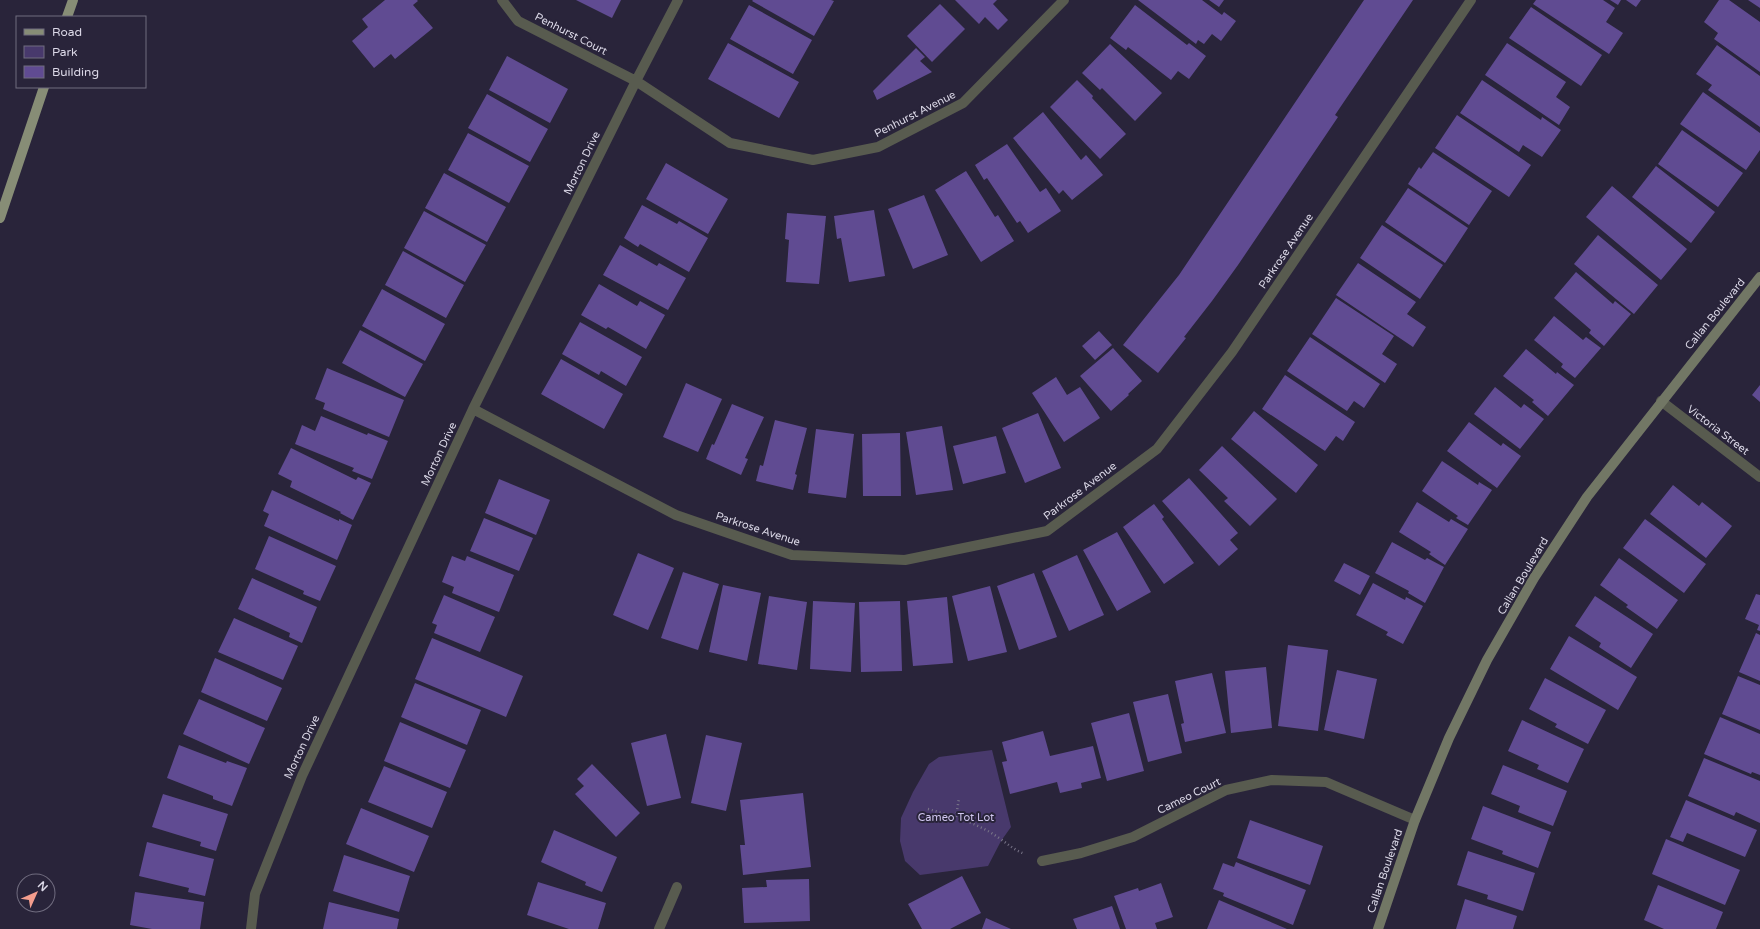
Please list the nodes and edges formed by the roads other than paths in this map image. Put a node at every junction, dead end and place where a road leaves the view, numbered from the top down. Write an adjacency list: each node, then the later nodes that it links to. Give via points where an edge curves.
1 (73, 0): 6 (main road)
2 (502, 0): 7 (street, Penhurst Court, via 518,21)
3 (678, 0): 7 (street, Morton Drive)
4 (1064, 0): 7 (street, Penhurst Avenue, via 963,103 878,147 813,160 730,143)
5 (1471, 0): 12 (street, Parkrose Avenue, via 1232,352 1157,449 1047,531 905,560 792,555 676,515)
6 (67, 16)
7 (636, 81): 12 (street, Morton Drive)
8 (44, 88): 9 (main road)
9 (0, 218)
10 (1760, 277): 11 (street, Callan Boulevard)
11 (1661, 402): 13 (street, Victoria Street); 14 (street, Callan Boulevard, via 1587,496 1530,585 1487,660 1449,738)
12 (474, 409): 17 (street, Morton Drive, via 302,776 255,894)
13 (1760, 477)
14 (1415, 820): 15 (street, Cameo Court, via 1326,782 1272,780 1226,790 1132,837 1081,853); 19 (street, Callan Boulevard)
15 (1042, 860)
16 (677, 887): 18 (street)
17 (250, 929)
18 (659, 929)
19 (1378, 929)

